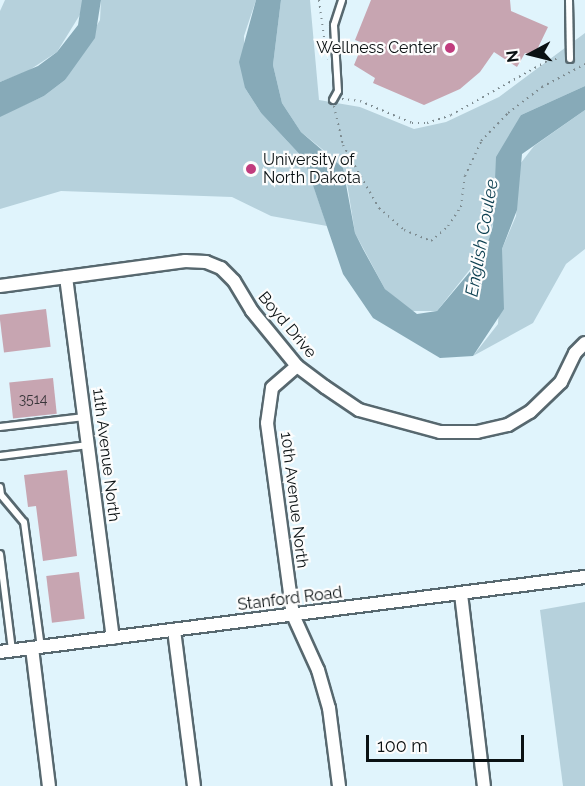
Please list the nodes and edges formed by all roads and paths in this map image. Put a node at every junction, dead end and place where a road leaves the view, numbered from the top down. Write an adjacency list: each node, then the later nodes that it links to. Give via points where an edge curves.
1 (319, 0): 5 (path)
2 (342, 0): 7 (lane, via 334,24 339,86)
3 (569, 0): 4 (lane)
4 (570, 59): 6 (path); 7 (path, via 549,60 459,111 427,123 403,120 360,101)
5 (327, 62)
6 (584, 64): 7 (path, via 542,87 507,113 481,141 465,176 461,207 431,241 404,230 379,208 343,145)
7 (333, 100)
8 (66, 277): 9 (street, Boyd Drive); 11 (street, Boyd Drive, via 185,261 206,262 221,268); 12 (street, 11th Avenue North)
9 (0, 286)
10 (585, 343): 11 (street, Boyd Drive, via 575,353 561,382 530,412 508,425 477,432 440,432 359,410)
11 (297, 366): 21 (street, 10th Avenue North, via 272,388 267,406)
12 (84, 417): 13 (lane); 14 (street, 11th Avenue North)
13 (0, 427)
14 (88, 445): 15 (lane); 23 (street, 11th Avenue North)
15 (0, 456)
16 (0, 487): 17 (lane)
17 (1, 496): 24 (lane, via 24,522)
18 (0, 554): 25 (lane)
19 (585, 578): 20 (street, Stanford Road)
20 (461, 594): 21 (street, Stanford Road); 29 (street)
21 (292, 615): 22 (street, Stanford Road); 28 (street, 10th Avenue North, via 318,670 329,708)
22 (174, 630): 23 (street, Stanford Road); 27 (street)
23 (113, 638): 24 (street, Stanford Road)
24 (37, 648): 25 (street, Stanford Road); 26 (street)
25 (6, 652)
26 (49, 786)
27 (194, 786)
28 (339, 786)
29 (484, 786)

